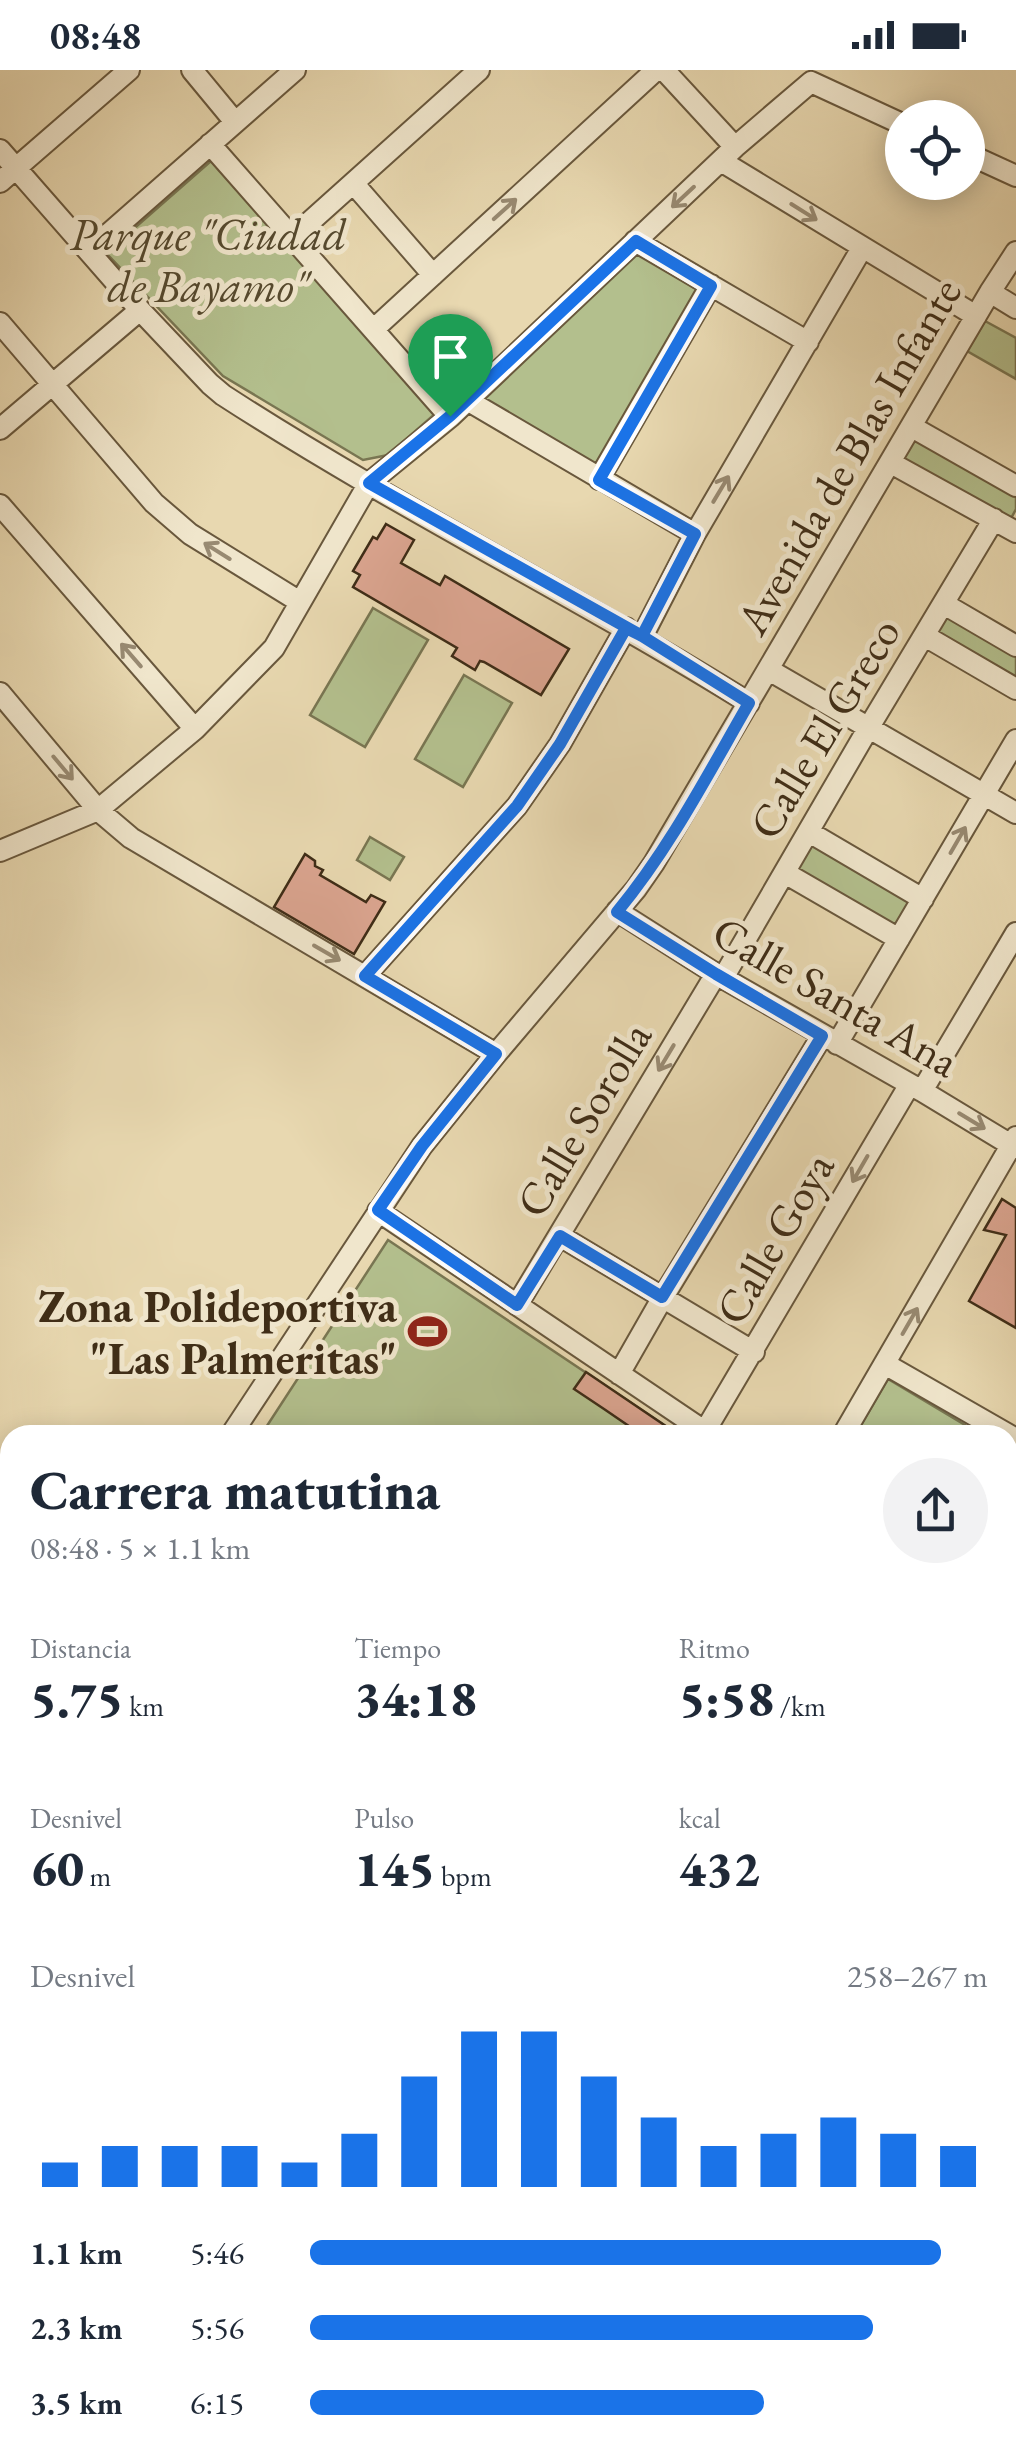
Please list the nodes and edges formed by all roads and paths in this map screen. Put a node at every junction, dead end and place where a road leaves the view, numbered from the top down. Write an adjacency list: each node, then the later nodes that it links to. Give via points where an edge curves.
1 (129, 70): 12 (street)
2 (192, 70): 7 (street)
3 (295, 70): 7 (street)
4 (479, 70): 14 (street)
5 (660, 70): 10 (street); 20 (street, one-way to 5)
6 (885, 116): 10 (street, via 811,82)
7 (235, 122): 8 (street)
8 (210, 144): 15 (street); 18 (street)
9 (0, 150): 12 (street)
10 (728, 154): 16 (street, one-way to 16); 17 (street, one-way to 17)
11 (985, 162): 13 (street)
12 (8, 176): 18 (street)
13 (1016, 176)
14 (354, 184): 15 (street); 20 (street)
15 (294, 237): 27 (street)
16 (636, 241): 21 (street); 30 (street)
17 (862, 248): 25 (street); 28 (street)
18 (89, 251): 24 (street)
19 (1016, 252): 22 (street, Avenida de Blas Infante)
20 (433, 275): 27 (street)
21 (711, 286): 28 (street); 35 (street)
22 (990, 292): 23 (street); 25 (street, Avenida de Blas Infante)
23 (1016, 308)
24 (140, 310): 29 (street); 36 (street, via 224,395)
25 (976, 316): 32 (street, Avenida de Blas Infante)
26 (0, 323): 29 (street)
27 (374, 329): 31 (street)
28 (808, 342): 40 (street, one-way to 28)
29 (53, 384): 33 (street); 41 (street, one-way to 29, via 190,534 154,503)
30 (467, 400): 31 (street); 35 (street)
31 (450, 416): 36 (street)
32 (912, 427): 34 (street, Avenida de Blas Infante); 37 (street)
33 (0, 429)
34 (890, 462): 39 (street); 46 (street, Avenida de Blas Infante)
35 (599, 480): 40 (street)
36 (369, 483): 41 (street); 43 (street)
37 (1016, 486)
38 (0, 505): 51 (street, one-way to 38)
39 (1009, 524): 42 (street, Calle El Greco)
40 (695, 534): 43 (street)
41 (300, 602): 51 (street, via 274,648)
42 (944, 604): 44 (street, Calle El Greco); 45 (street)
43 (634, 632): 49 (street); 63 (street, via 517,806)
44 (925, 636): 47 (street); 50 (street, Calle El Greco)
45 (1016, 646)
46 (769, 670): 49 (street, Avenida de Blas Infante); 50 (street)
47 (1016, 689)
48 (0, 693): 54 (street, one-way to 54)
49 (749, 703): 60 (street, Avenida de Blas Infante, via 672,836)
50 (869, 727): 53 (street); 56 (street, Calle El Greco)
51 (195, 729): 54 (street)
52 (1016, 740): 53 (street)
53 (984, 795): 55 (street); 59 (street, one-way to 53)
54 (98, 810): 57 (street); 63 (street, one-way to 63, via 131,838)
55 (1016, 813)
56 (809, 832): 58 (street, Calle El Greco); 59 (street)
57 (1, 848)
58 (785, 873): 62 (street); 64 (street, Calle El Greco)
59 (923, 900): 62 (street)
60 (617, 912): 64 (street, Calle Santa Ana); 66 (street, Avenida de Blas Infante)
61 (1016, 933): 67 (street, Calle Goya)
62 (899, 940): 65 (street)
63 (365, 976): 66 (street)
64 (720, 976): 65 (street, Calle Santa Ana); 70 (street, Calle Sorolla, one-way to 70)
65 (830, 1040): 67 (street, Calle Santa Ana); 71 (street)
66 (496, 1054): 69 (street, Avenida de Blas Infante)
67 (916, 1088): 68 (street, Calle Santa Ana, one-way to 68); 73 (street, Calle Goya, one-way to 73)
68 (1014, 1143): 74 (street, one-way to 68)
69 (378, 1210): 72 (street); 76 (street, Avenida de Blas Infante)
70 (560, 1236): 71 (street); 72 (street, Calle Sorolla)
71 (662, 1297): 73 (street); 75 (street)
72 (517, 1305): 75 (street)
73 (754, 1352): 78 (street, Calle Goya)
74 (885, 1364): 79 (street); 80 (street)
75 (619, 1374): 77 (street)
76 (238, 1425)
77 (696, 1425)
78 (713, 1425)
79 (849, 1425)
80 (992, 1425)

